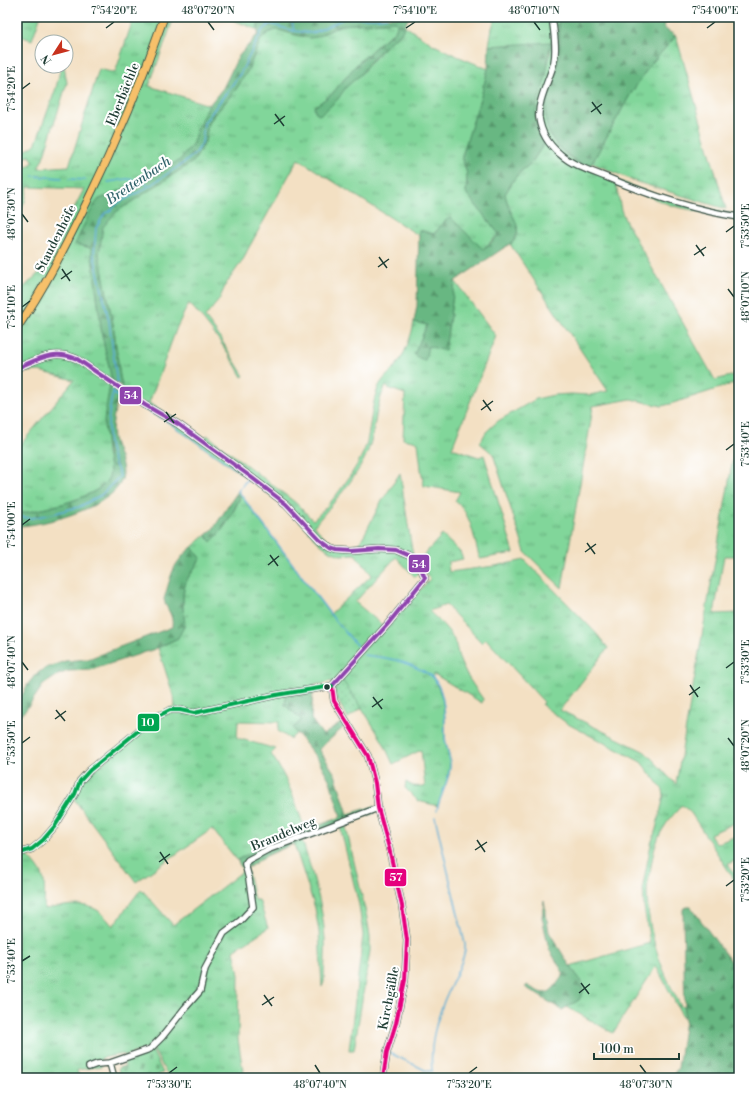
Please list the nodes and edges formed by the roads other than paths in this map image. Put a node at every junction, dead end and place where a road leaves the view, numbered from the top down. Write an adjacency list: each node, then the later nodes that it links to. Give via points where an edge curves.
1 (164, 17): 3 (main road, Eberbächle, via 134,98)
2 (552, 17): 4 (street, via 555,60 543,94 539,119 543,132 560,154 588,170 633,188 715,214)
3 (99, 178): 5 (main road, Staudenhöfe, via 60,258)
4 (739, 217)
5 (17, 328)
6 (17, 368): 7 (street, via 50,355 67,355 77,359 178,424 251,477 286,504 331,548 347,551 396,550 417,559 425,578)
7 (332, 686): 8 (street, Kirchgäßle, via 334,701 368,756); 9 (street, via 194,713 170,710 154,718 90,770 80,781 55,826 43,840 32,849)
8 (378, 808): 10 (street, Brandelweg, via 267,850 248,860 245,864 253,907 224,933 205,969 200,992 150,1050); 13 (street, Kirchgäßle, via 402,906 407,940 405,980)
9 (17, 854)
10 (110, 1063): 11 (street, Brandelweg); 12 (street)
11 (90, 1067)
12 (114, 1078)
13 (383, 1078)

